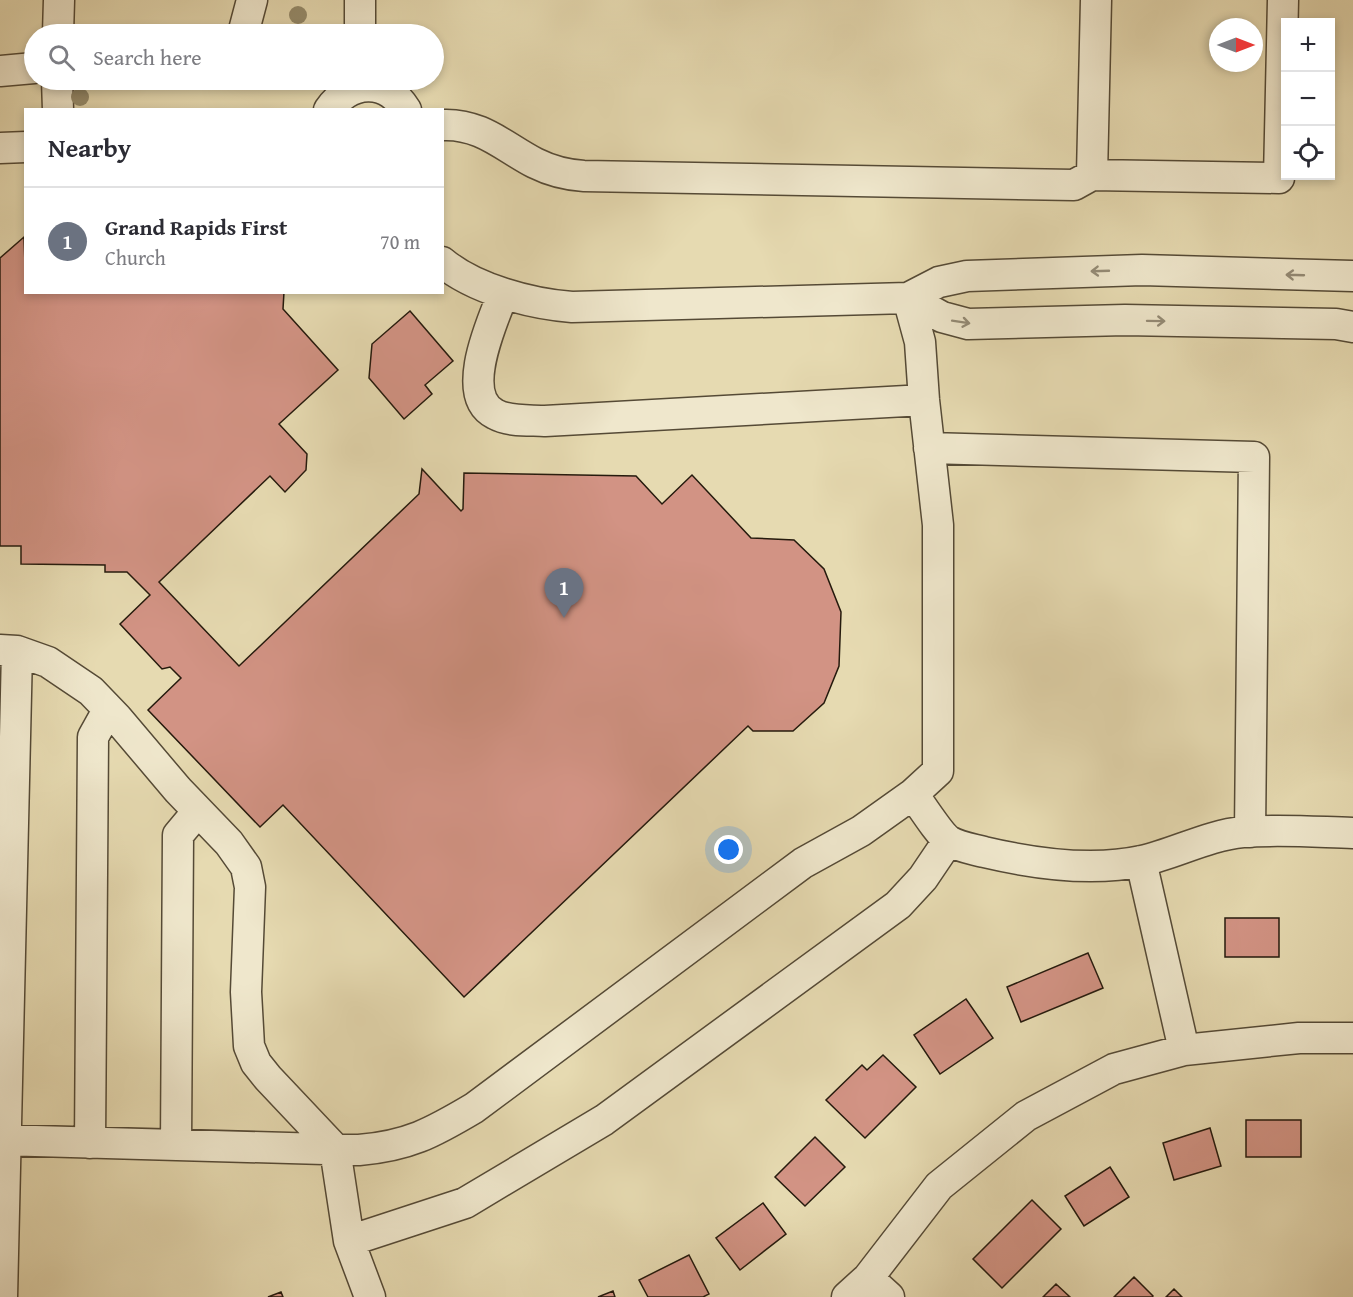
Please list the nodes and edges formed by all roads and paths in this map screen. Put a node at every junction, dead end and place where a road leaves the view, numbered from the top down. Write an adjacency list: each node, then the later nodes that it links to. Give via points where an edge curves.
1 (59, 0): 6 (street)
2 (252, 0): 7 (street)
3 (360, 0): 8 (street)
4 (1096, 0): 20 (street)
5 (1282, 0): 20 (street, via 1279,178)
6 (58, 24)
7 (246, 24)
8 (360, 24)
9 (24, 69): 10 (street)
10 (0, 71)
11 (57, 90): 14 (street)
12 (348, 90): 15 (street)
13 (385, 90): 16 (street)
14 (58, 108)
15 (330, 108)
16 (405, 108)
17 (444, 125): 20 (street, via 475,129 537,164 569,175 1074,185)
18 (24, 147): 19 (street)
19 (0, 148)
20 (1092, 175)
21 (444, 263): 23 (street)
22 (1353, 276): 24 (street, one-way to 24, via 1142,270 967,276 939,282)
23 (503, 294): 24 (street, via 572,307); 26 (street, via 481,354 479,385 490,411 506,418 545,421)
24 (908, 298): 25 (street, one-way to 25, via 968,324 1125,320); 26 (street, via 920,342)
25 (1353, 327)
26 (924, 400): 27 (street)
27 (929, 448): 30 (street, via 939,525 938,771); 32 (street, via 1254,457)
28 (9, 651): 29 (street, via 48,662 91,692); 38 (street)
29 (108, 710): 31 (street); 39 (street, via 93,737)
30 (913, 794): 34 (street); 41 (street, via 861,831 804,863 474,1108 438,1130 408,1142 377,1148)
31 (198, 811): 40 (street, via 178,835); 41 (street, via 246,867 250,887 246,1012 249,1046 256,1063)
32 (1250, 832): 33 (street); 35 (street)
33 (1353, 833)
34 (948, 841): 35 (street, via 1044,863 1106,866); 42 (street, via 923,878 898,905 604,1120 465,1203)
35 (1141, 861): 37 (street)
36 (1353, 1038): 37 (street, via 1299,1038)
37 (1184, 1050): 43 (street, via 1114,1069 1026,1116 939,1186)
38 (2, 1140): 39 (street); 44 (street)
39 (90, 1143): 40 (street)
40 (176, 1145): 41 (street)
41 (335, 1149): 42 (street)
42 (349, 1241): 45 (street)
43 (868, 1291)
44 (2, 1297)
45 (370, 1297)

